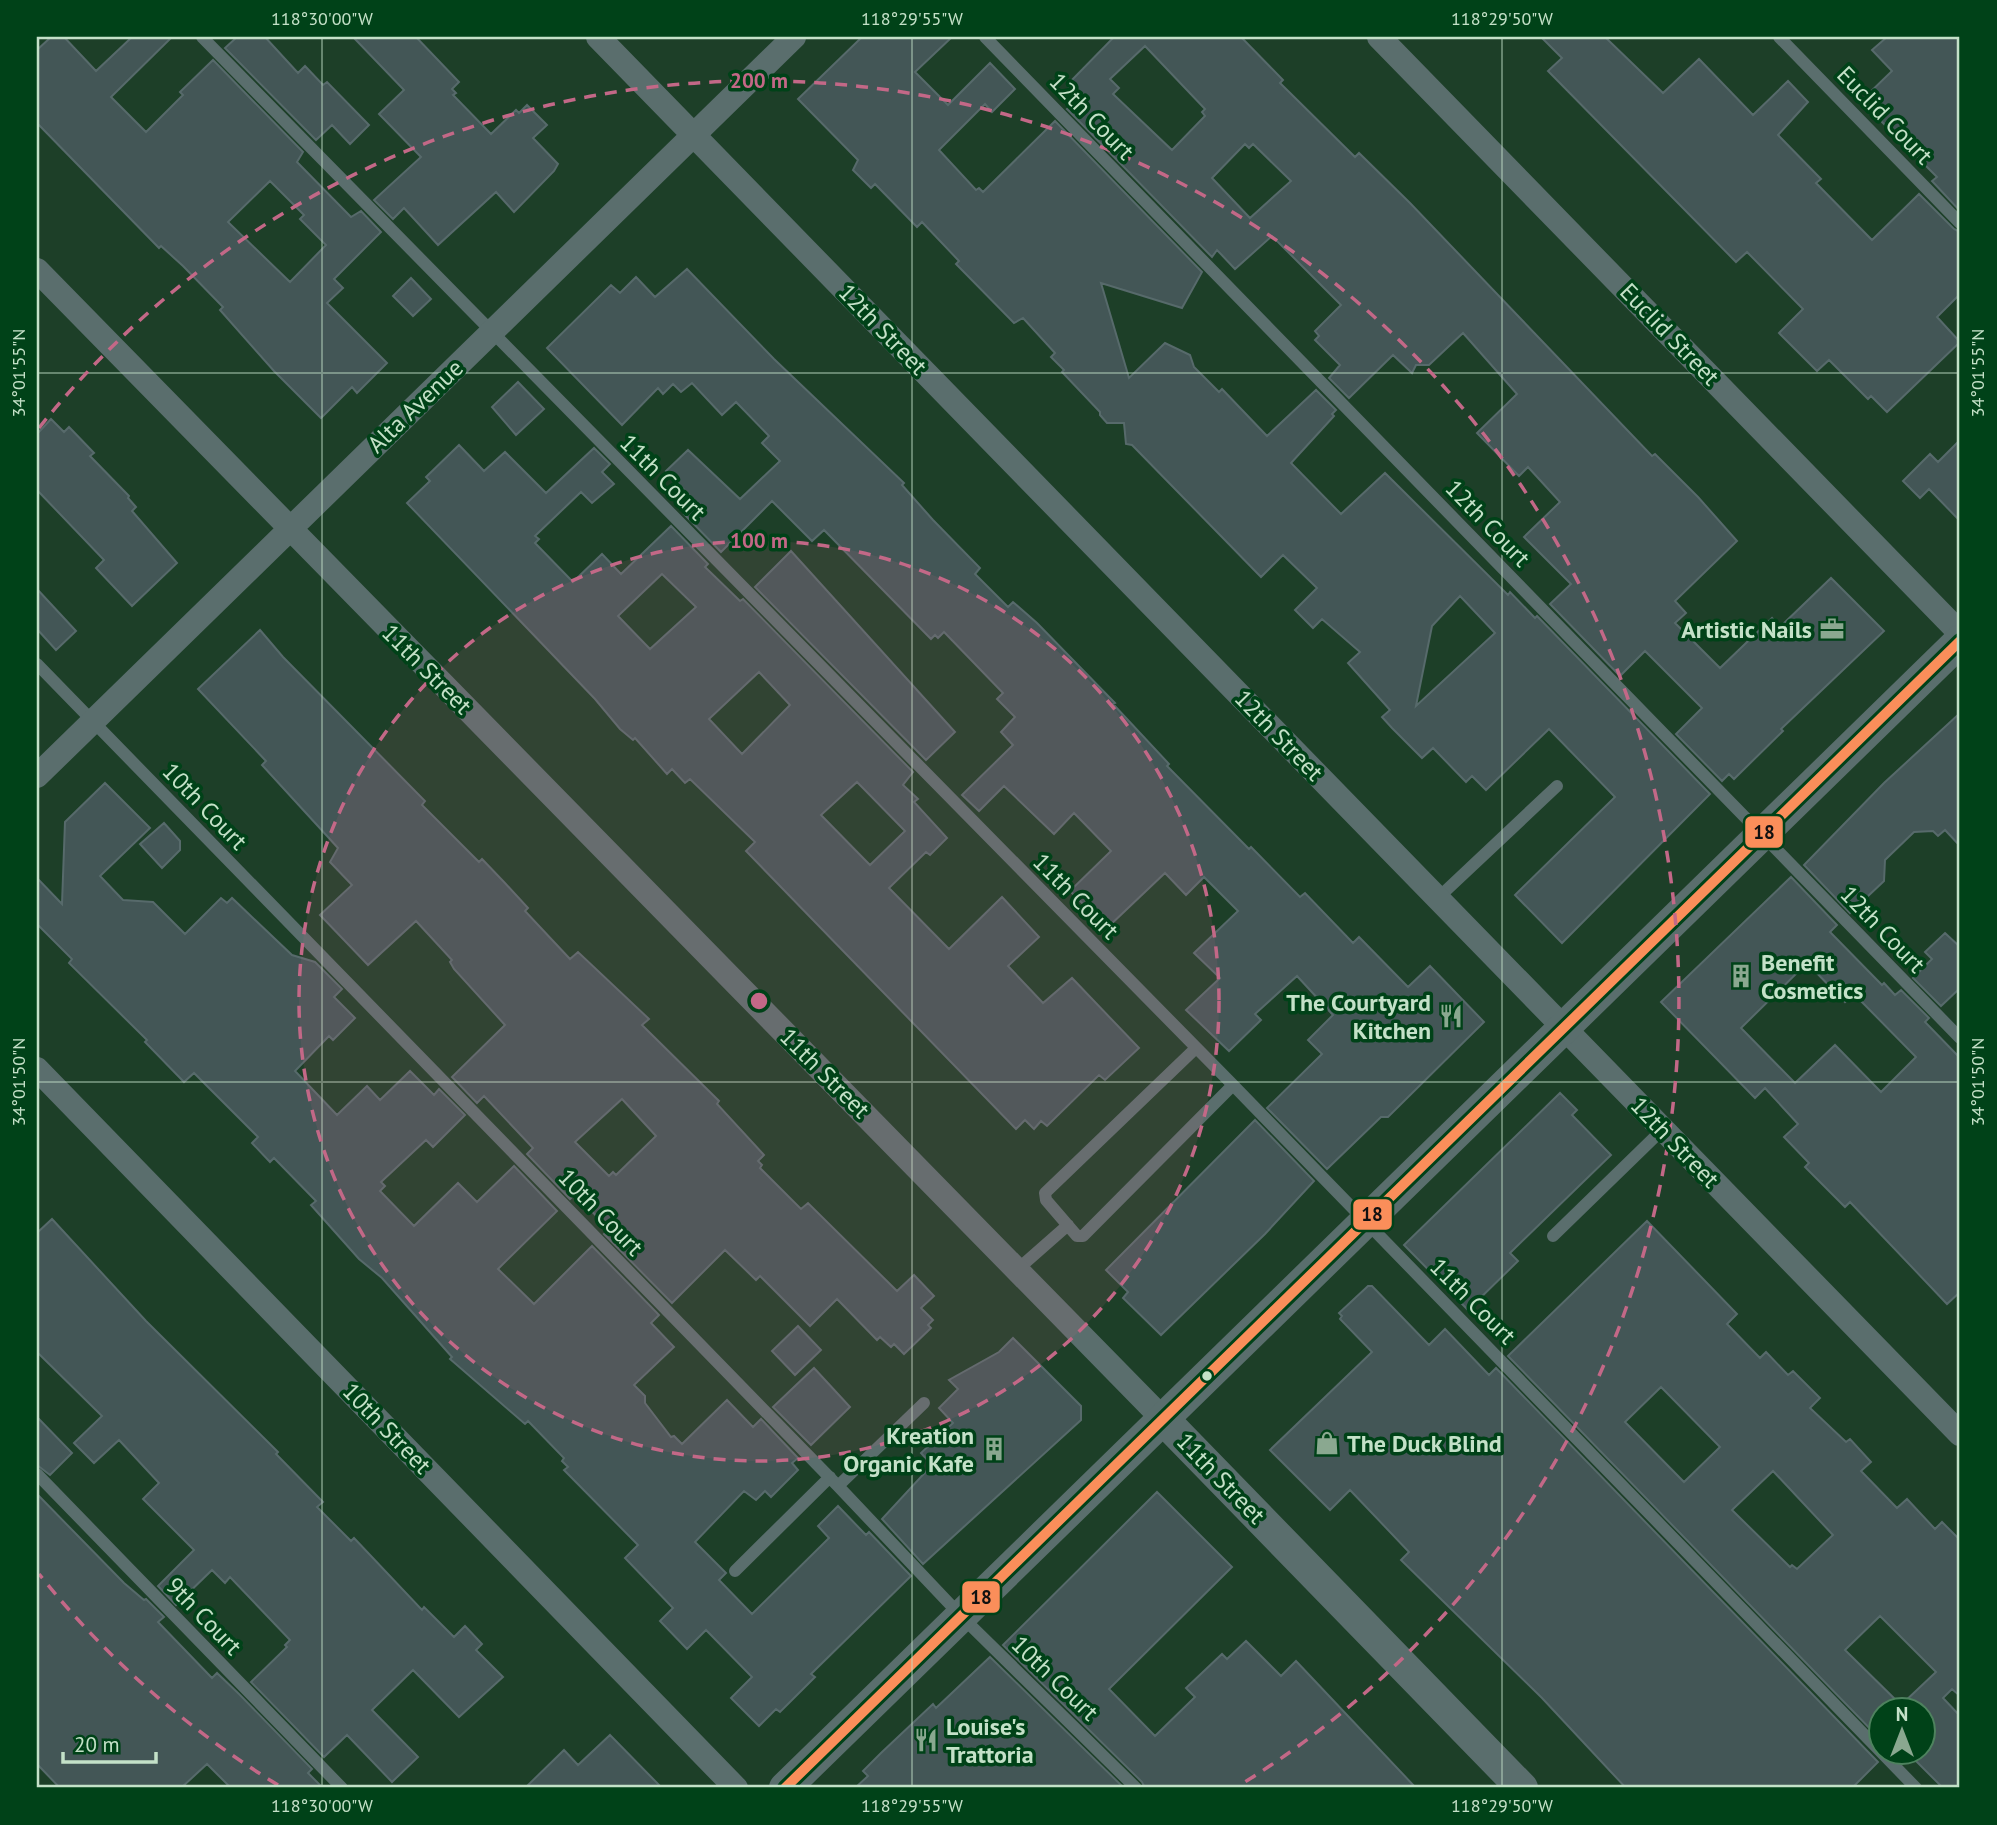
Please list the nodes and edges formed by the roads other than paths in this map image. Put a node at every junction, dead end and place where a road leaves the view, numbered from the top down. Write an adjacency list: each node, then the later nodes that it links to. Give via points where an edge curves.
1 (202, 37): 10 (lane, 11th Court)
2 (598, 37): 7 (street, 12th Street)
3 (794, 37): 7 (street, Alta Avenue)
4 (985, 37): 18 (lane, 12th Court)
5 (1379, 37): 12 (street, Euclid Street)
6 (1779, 37): 8 (lane, Euclid Court)
7 (693, 134): 10 (street, Alta Avenue); 19 (street, 12th Street)
8 (1960, 223)
9 (37, 270): 11 (street, 11th Street)
10 (491, 333): 11 (street, Alta Avenue); 22 (lane, 11th Court)
11 (289, 528): 15 (street, Alta Avenue); 29 (street, 11th Street)
12 (1960, 633)
13 (1960, 641): 18 (street)
14 (37, 664): 15 (lane, 10th Court)
15 (93, 721): 16 (street, Alta Avenue); 34 (lane, 10th Court)
16 (37, 776)
17 (1557, 786): 19 (lane)
18 (1762, 834): 20 (street); 21 (lane, 12th Court)
19 (1438, 898): 20 (street, 12th Street)
20 (1564, 1028): 25 (street, 12th Street); 26 (street)
21 (1960, 1038)
22 (1196, 1048): 24 (lane, 11th Court); 27 (lane, via 1045,1193)
23 (37, 1069): 38 (street, 10th Street)
24 (1233, 1085): 26 (lane, 11th Court); 27 (lane, via 1083,1236 1077,1236)
25 (1663, 1129): 28 (lane); 32 (street, 12th Street)
26 (1366, 1224): 31 (street); 42 (lane, 11th Court)
27 (1068, 1225): 29 (lane)
28 (1553, 1237)
29 (1018, 1269): 31 (street, 11th Street)
30 (924, 1403): 34 (lane)
31 (1164, 1420): 36 (street); 41 (street, 11th Street)
32 (1960, 1434)
33 (37, 1474): 37 (lane, 9th Court)
34 (834, 1481): 35 (lane); 36 (lane, 10th Court)
35 (735, 1571)
36 (962, 1617): 39 (street); 40 (lane, 10th Court)
37 (342, 1788)
38 (736, 1788)
39 (785, 1788)
40 (1136, 1788)
41 (1522, 1788)
42 (1916, 1788)

